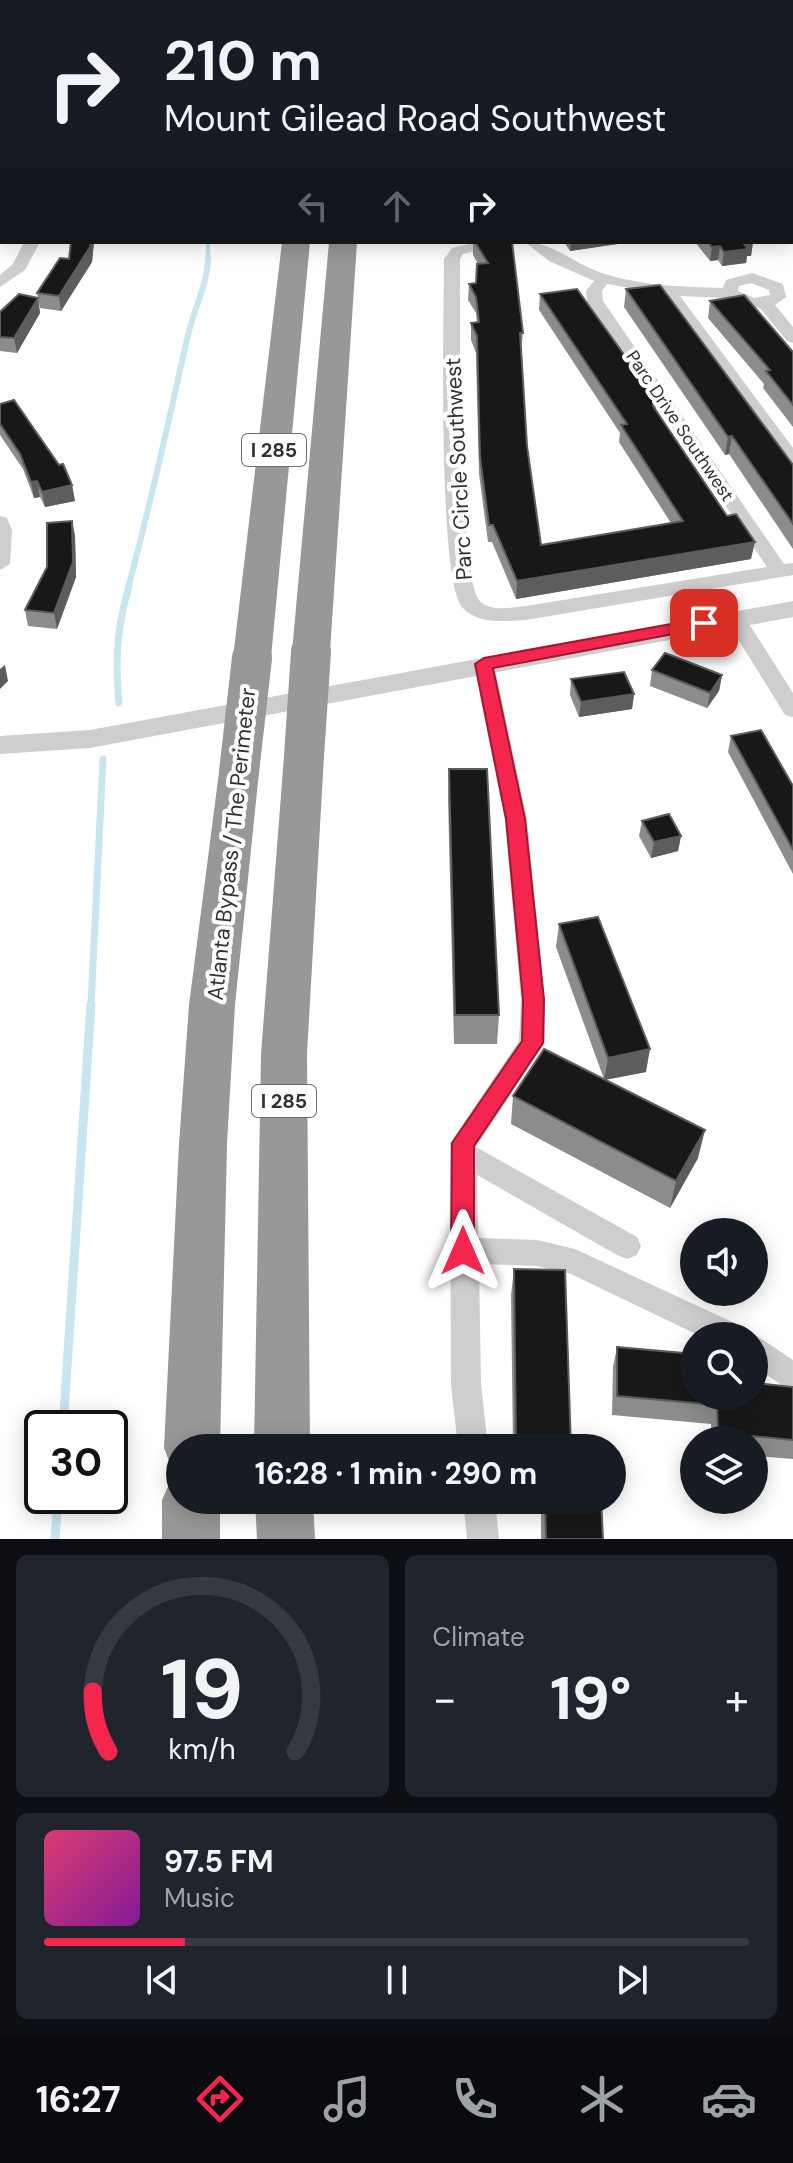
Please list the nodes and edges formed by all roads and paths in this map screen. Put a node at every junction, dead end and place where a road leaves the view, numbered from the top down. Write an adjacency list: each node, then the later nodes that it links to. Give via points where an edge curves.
1 (31, 244): 8 (street, via 20,267)
2 (296, 244): 31 (highway, Atlanta Bypass / The Perimeter / I 285, bridge, via 212,1005)
3 (343, 244): 32 (highway, I 285, bridge, via 284,1054)
4 (488, 244): 19 (street, Parc Circle Southwest, via 457,251 452,259 456,468 461,571 468,602 491,614 526,613)
5 (536, 244): 6 (street)
6 (603, 279): 10 (street); 19 (street, Parc Drive Southwest, via 594,291 595,301)
7 (793, 279): 9 (street)
8 (0, 282)
9 (777, 287): 11 (street, via 745,278 732,283); 12 (street, via 778,297)
10 (668, 291): 11 (street); 15 (street)
11 (730, 293): 12 (street)
12 (765, 303): 13 (street)
13 (793, 338)
14 (793, 425): 15 (street)
15 (770, 429): 16 (street)
16 (793, 460)
17 (0, 522): 18 (street)
18 (0, 564)
19 (786, 570)
20 (793, 609): 21 (street)
21 (735, 618): 22 (street); 23 (street)
22 (484, 664): 24 (street, via 90,739); 25 (street, via 516,819 533,1000 532,1043 463,1143)
23 (793, 710)
24 (0, 745)
25 (463, 1153): 26 (street); 27 (street)
26 (627, 1246)
27 (463, 1251): 28 (street, via 537,1253 575,1262); 33 (street)
28 (701, 1322)
29 (768, 1359): 30 (street)
30 (793, 1378)
31 (192, 1434)
32 (282, 1434)
33 (471, 1434)
34 (191, 1514): 37 (highway)
35 (285, 1514): 38 (highway)
36 (480, 1514): 39 (street)
37 (191, 1539)
38 (286, 1539)
39 (483, 1539)

